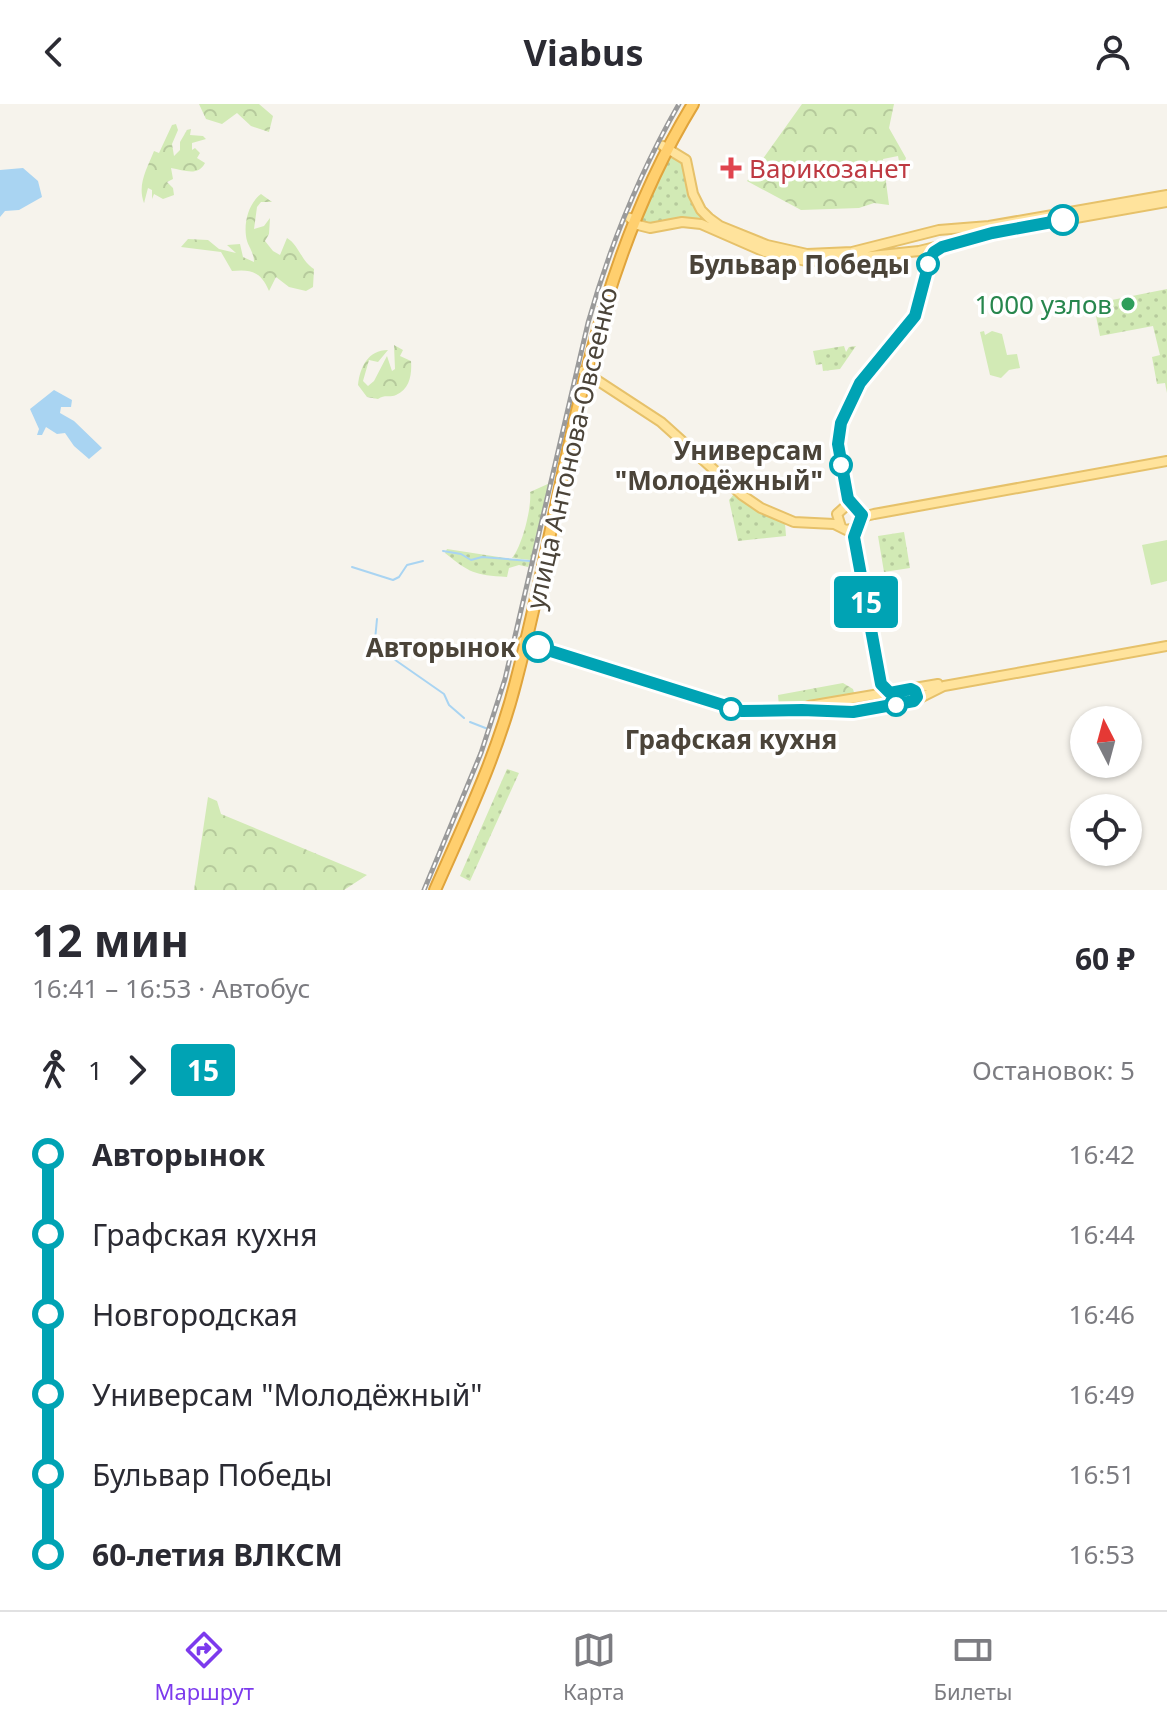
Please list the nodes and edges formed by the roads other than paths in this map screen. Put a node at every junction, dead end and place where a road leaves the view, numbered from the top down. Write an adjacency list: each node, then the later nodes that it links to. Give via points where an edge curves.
1 (690, 104): 2 (highway, улица Антонова-Овсеенко); 2 (highway, улица Антонова-Овсеенко)
2 (669, 149): 6 (highway, улица Антонова-Овсеенко); 7 (main road, via 690,169 693,194)
3 (1167, 195): 8 (main road)
4 (1165, 205): 5 (main road); 5 (main road)
5 (1126, 209): 10 (main road)
6 (635, 222): 7 (main road, via 656,228 692,222); 12 (highway, улица Антонова-Овсеенко, via 606,296); 12 (highway, улица Антонова-Овсеенко, via 602,295)
7 (717, 227): 9 (main road, via 807,254 852,252); 11 (main road, via 765,252 806,261)
8 (953, 228): 9 (main road); 10 (main road, via 958,235)
9 (909, 236): 11 (main road, via 904,246)
10 (955, 244): 11 (main road)
11 (916, 251)
12 (593, 376): 15 (main road, via 663,420); 20 (highway, улица Антонова-Овсеенко)
13 (1167, 459): 14 (main road)
14 (1041, 482): 16 (main road); 18 (main road, via 874,514)
15 (732, 484): 17 (main road, via 785,516 822,520); 19 (main road, via 750,501 787,520)
16 (860, 511): 17 (main road, via 847,505); 18 (main road)
17 (837, 514): 19 (main road)
18 (862, 522): 19 (main road, via 852,530)
19 (841, 527)
20 (528, 643): 26 (main road, via 722,705 753,710); 28 (highway, улица Антонова-Овсеенко, via 493,754)
21 (1167, 644): 22 (main road)
22 (1088, 658): 23 (main road); 25 (main road, via 944,686)
23 (911, 689): 24 (main road); 25 (main road, via 917,694)
24 (861, 698): 26 (main road); 27 (main road, via 857,705)
25 (914, 701): 27 (main road)
26 (818, 708): 27 (main road)
27 (863, 711)
28 (433, 890)

